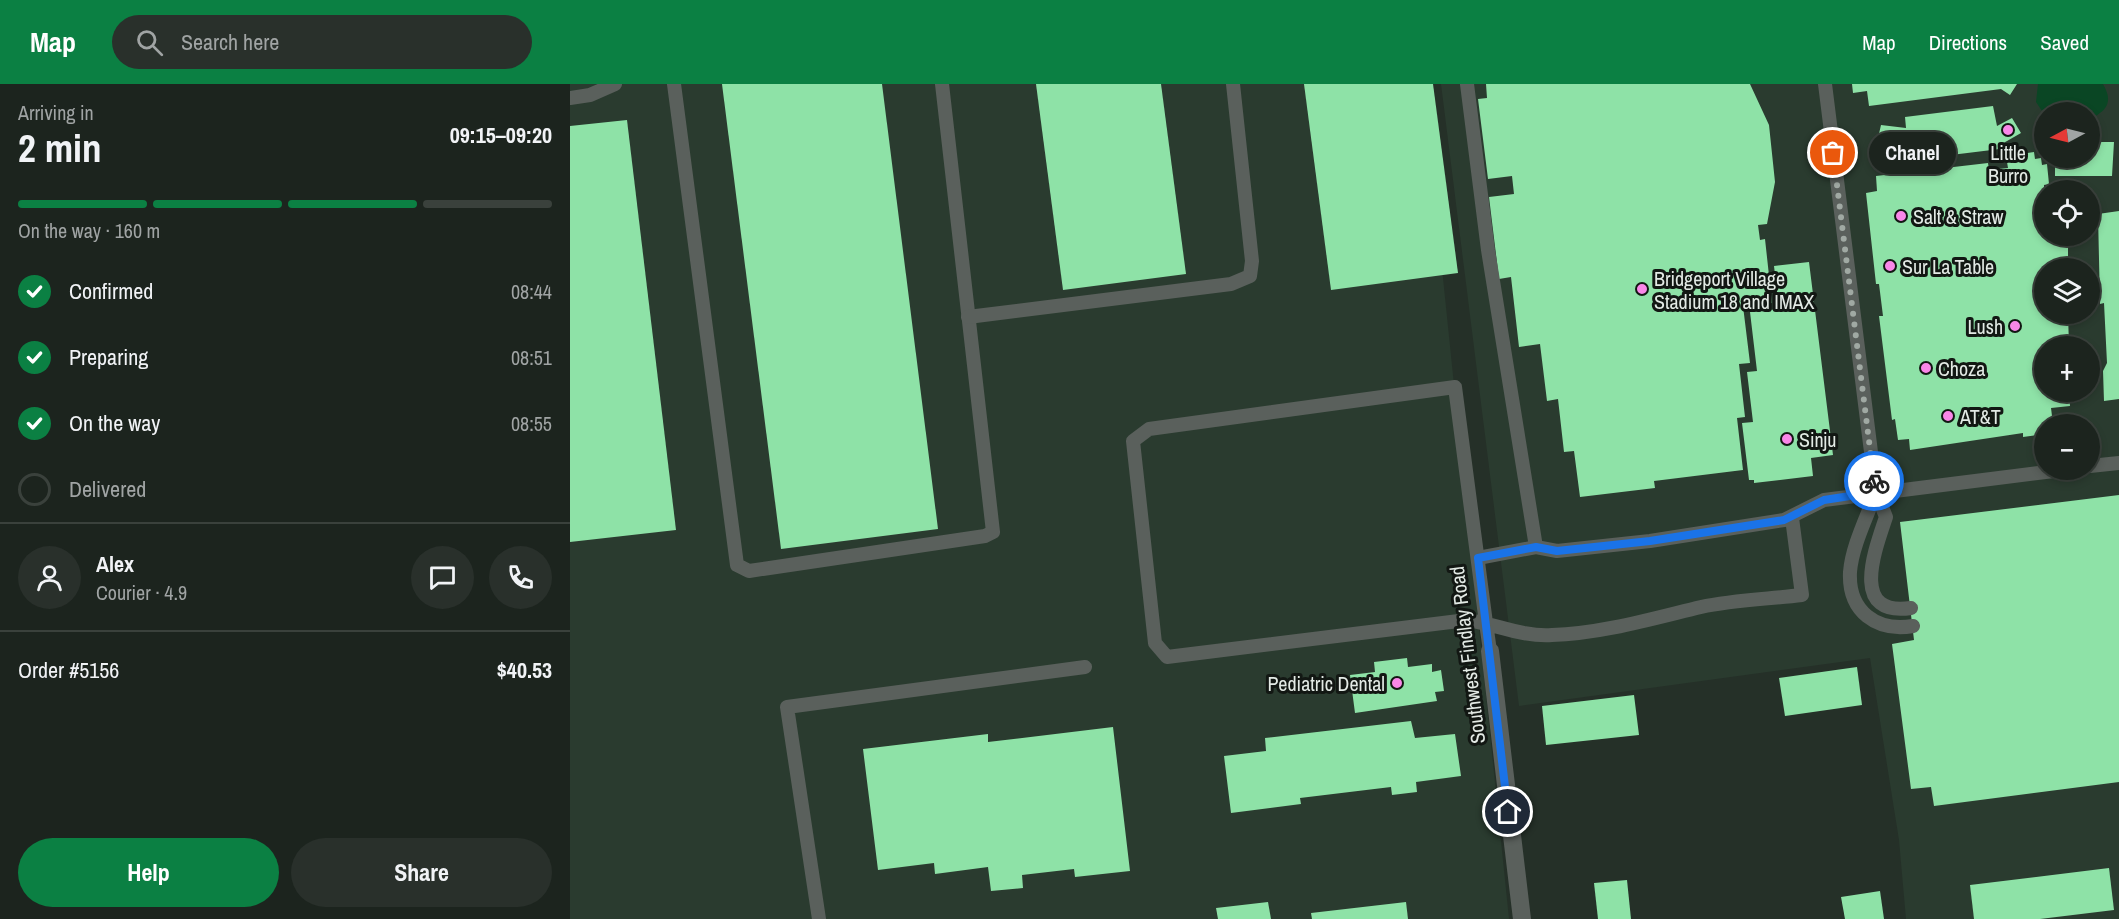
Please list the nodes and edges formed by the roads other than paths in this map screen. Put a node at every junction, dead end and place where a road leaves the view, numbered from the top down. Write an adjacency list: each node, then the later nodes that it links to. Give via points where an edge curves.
1 (615, 84): 7 (lane, via 590,95)
2 (674, 84): 8 (lane, via 735,553 741,569 749,571 993,532)
3 (942, 84): 8 (lane)
4 (1233, 84): 8 (lane, via 1252,261 1250,276 1231,284)
5 (1467, 84): 14 (lane, via 1488,250)
6 (1825, 84): 12 (lane)
7 (570, 98)
8 (968, 317)
9 (2119, 463): 10 (lane)
10 (2100, 465)
11 (2034, 473): 12 (lane)
12 (1876, 492): 13 (lane, via 1824,500); 16 (lane, via 1886,517 1873,556 1870,581 1874,594 1891,610); 18 (lane, via 1850,572 1852,588 1857,602 1874,622 1887,627)
13 (1792, 518): 14 (lane, via 1592,548 1557,551); 17 (lane, via 1802,595 1703,607 1552,636 1521,633)
14 (1536, 547): 15 (lane)
15 (1478, 558): 17 (lane, Southwest Findlay Road); 17 (lane, Southwest Findlay Road, via 1455,387 1149,429 1133,441 1155,643 1167,657 1467,620)
16 (1911, 608)
17 (1486, 623): 19 (lane, Southwest Findlay Road)
18 (1913, 626)
19 (1490, 651): 22 (street, Southwest Findlay Road)
20 (1084, 668): 21 (lane, via 787,707)
21 (819, 919)
22 (1522, 919)

